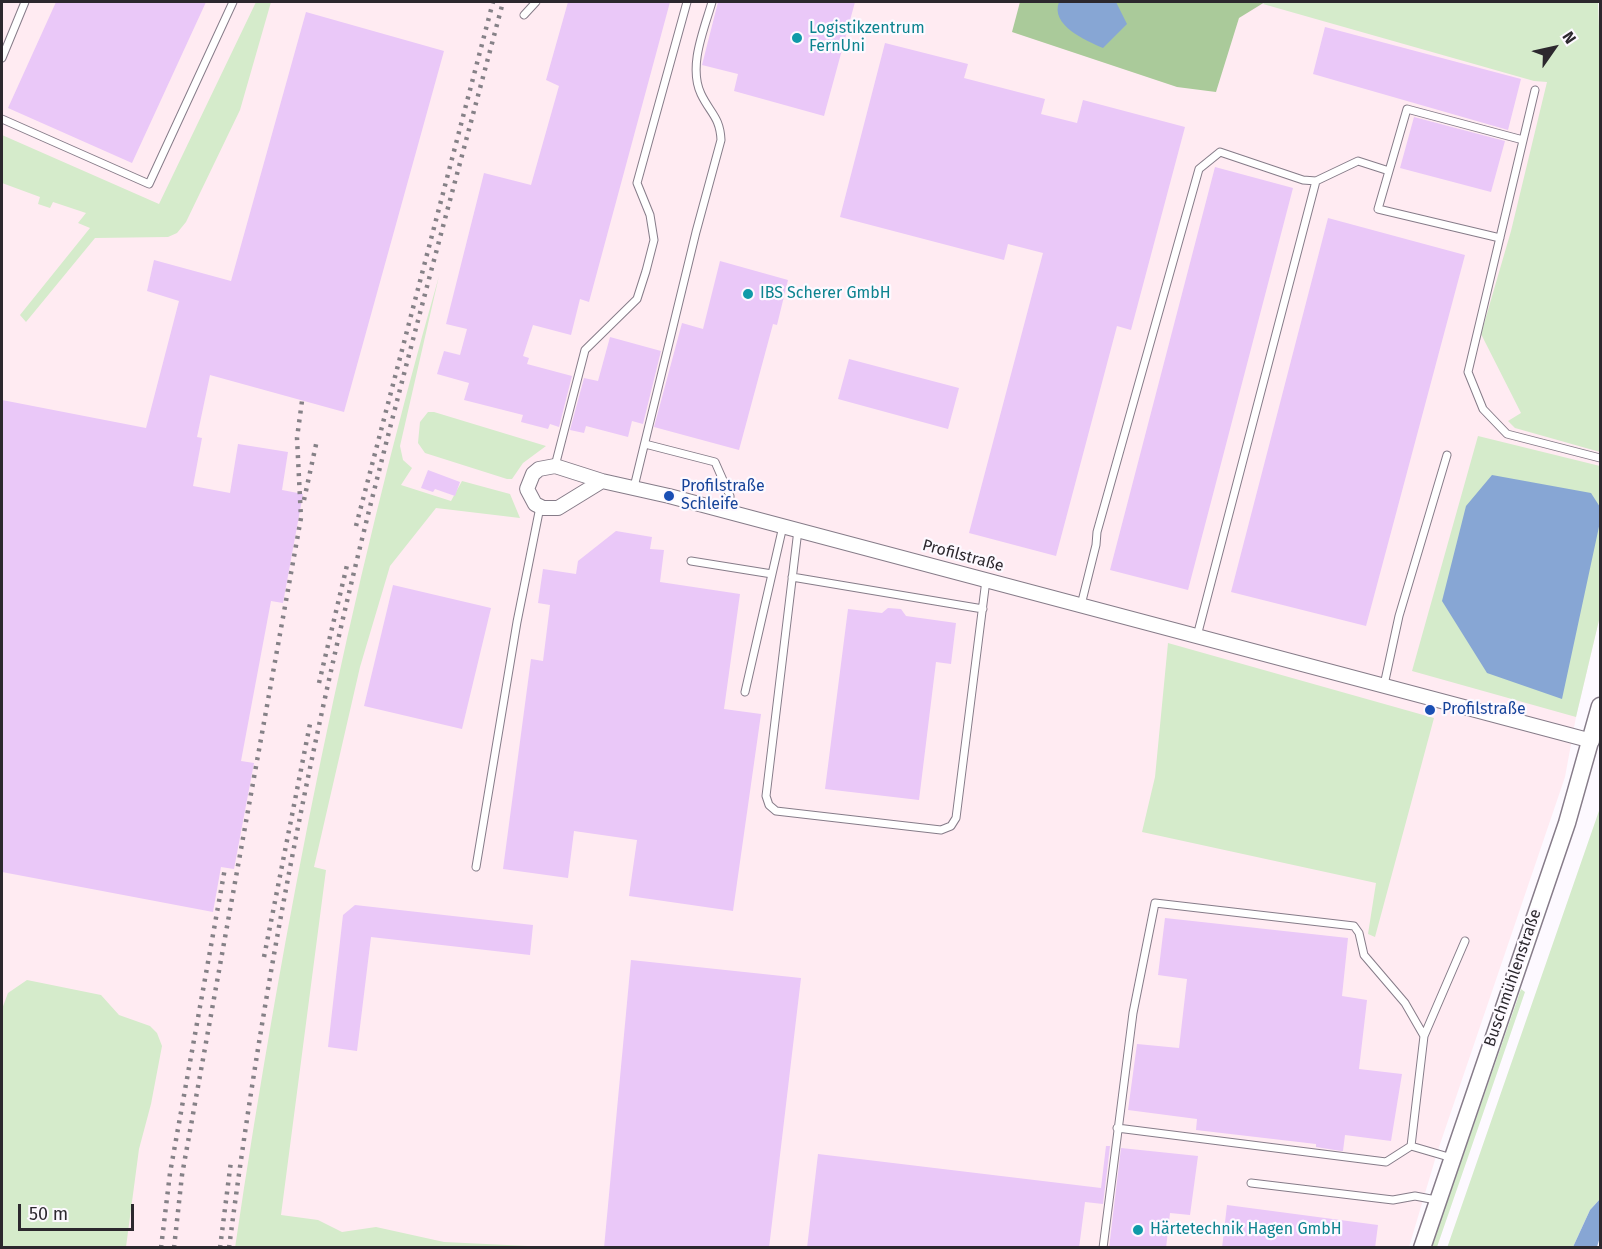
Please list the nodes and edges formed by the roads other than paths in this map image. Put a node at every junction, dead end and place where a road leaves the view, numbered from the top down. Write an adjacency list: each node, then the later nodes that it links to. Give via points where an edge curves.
1 (25, 2): 7 (lane)
2 (233, 2): 9 (lane, via 149,184)
3 (536, 2): 6 (lane)
4 (687, 2): 17 (lane, via 637,183 650,214 654,240 646,271 637,299 585,350)
5 (712, 2): 14 (lane, via 695,75 701,95 721,126 721,140)
6 (524, 15)
7 (2, 58)
8 (1535, 90): 10 (lane)
9 (2, 119)
10 (1523, 140): 11 (lane, via 1407,109); 13 (lane)
11 (1389, 171): 12 (lane, via 1358,161); 13 (lane, via 1378,209)
12 (1316, 181): 28 (lane, via 1220,152 1198,169 1097,532); 30 (lane)
13 (1500, 238): 16 (lane, via 1468,372 1483,409 1507,434)
14 (645, 444): 19 (lane); 21 (lane, via 715,462 730,496)
15 (1447, 455): 31 (lane, via 1399,616)
16 (1600, 458)
17 (555, 466): 18 (street, Profilstraße); 20 (street, via 539,469 529,482 530,497)
18 (603, 481): 19 (street, Profilstraße); 20 (street, via 558,508)
19 (634, 487): 21 (street, Profilstraße)
20 (540, 507): 35 (lane)
21 (730, 512): 22 (street, Profilstraße)
22 (783, 526): 23 (street, Profilstraße); 25 (lane)
23 (798, 530): 26 (lane); 27 (street, Profilstraße)
24 (691, 561): 25 (lane)
25 (772, 574): 32 (lane)
26 (792, 577): 29 (lane); 29 (lane, via 766,796 776,811 941,830 951,826 956,818)
27 (986, 580): 28 (street, Profilstraße); 29 (lane)
28 (1081, 605): 30 (street, Profilstraße)
29 (983, 609)
30 (1197, 636): 31 (street, Profilstraße)
31 (1384, 686): 34 (street, Profilstraße)
32 (745, 692)
33 (1600, 706): 34 (street, Buschmühlenstraße)
34 (1592, 741): 40 (street, Buschmühlenstraße)
35 (476, 867)
36 (1465, 941): 37 (lane)
37 (1424, 1036): 38 (lane, via 1405,1003 1364,955 1354,926 1155,903 1133,1013); 39 (lane)
38 (1117, 1128): 39 (lane, via 1386,1162); 43 (lane)
39 (1411, 1146): 40 (lane)
40 (1452, 1158): 42 (street, Buschmühlenstraße)
41 (1251, 1183): 42 (lane, via 1393,1200 1415,1196)
42 (1437, 1200): 44 (street, Buschmühlenstraße)
43 (1103, 1248)
44 (1422, 1248)

